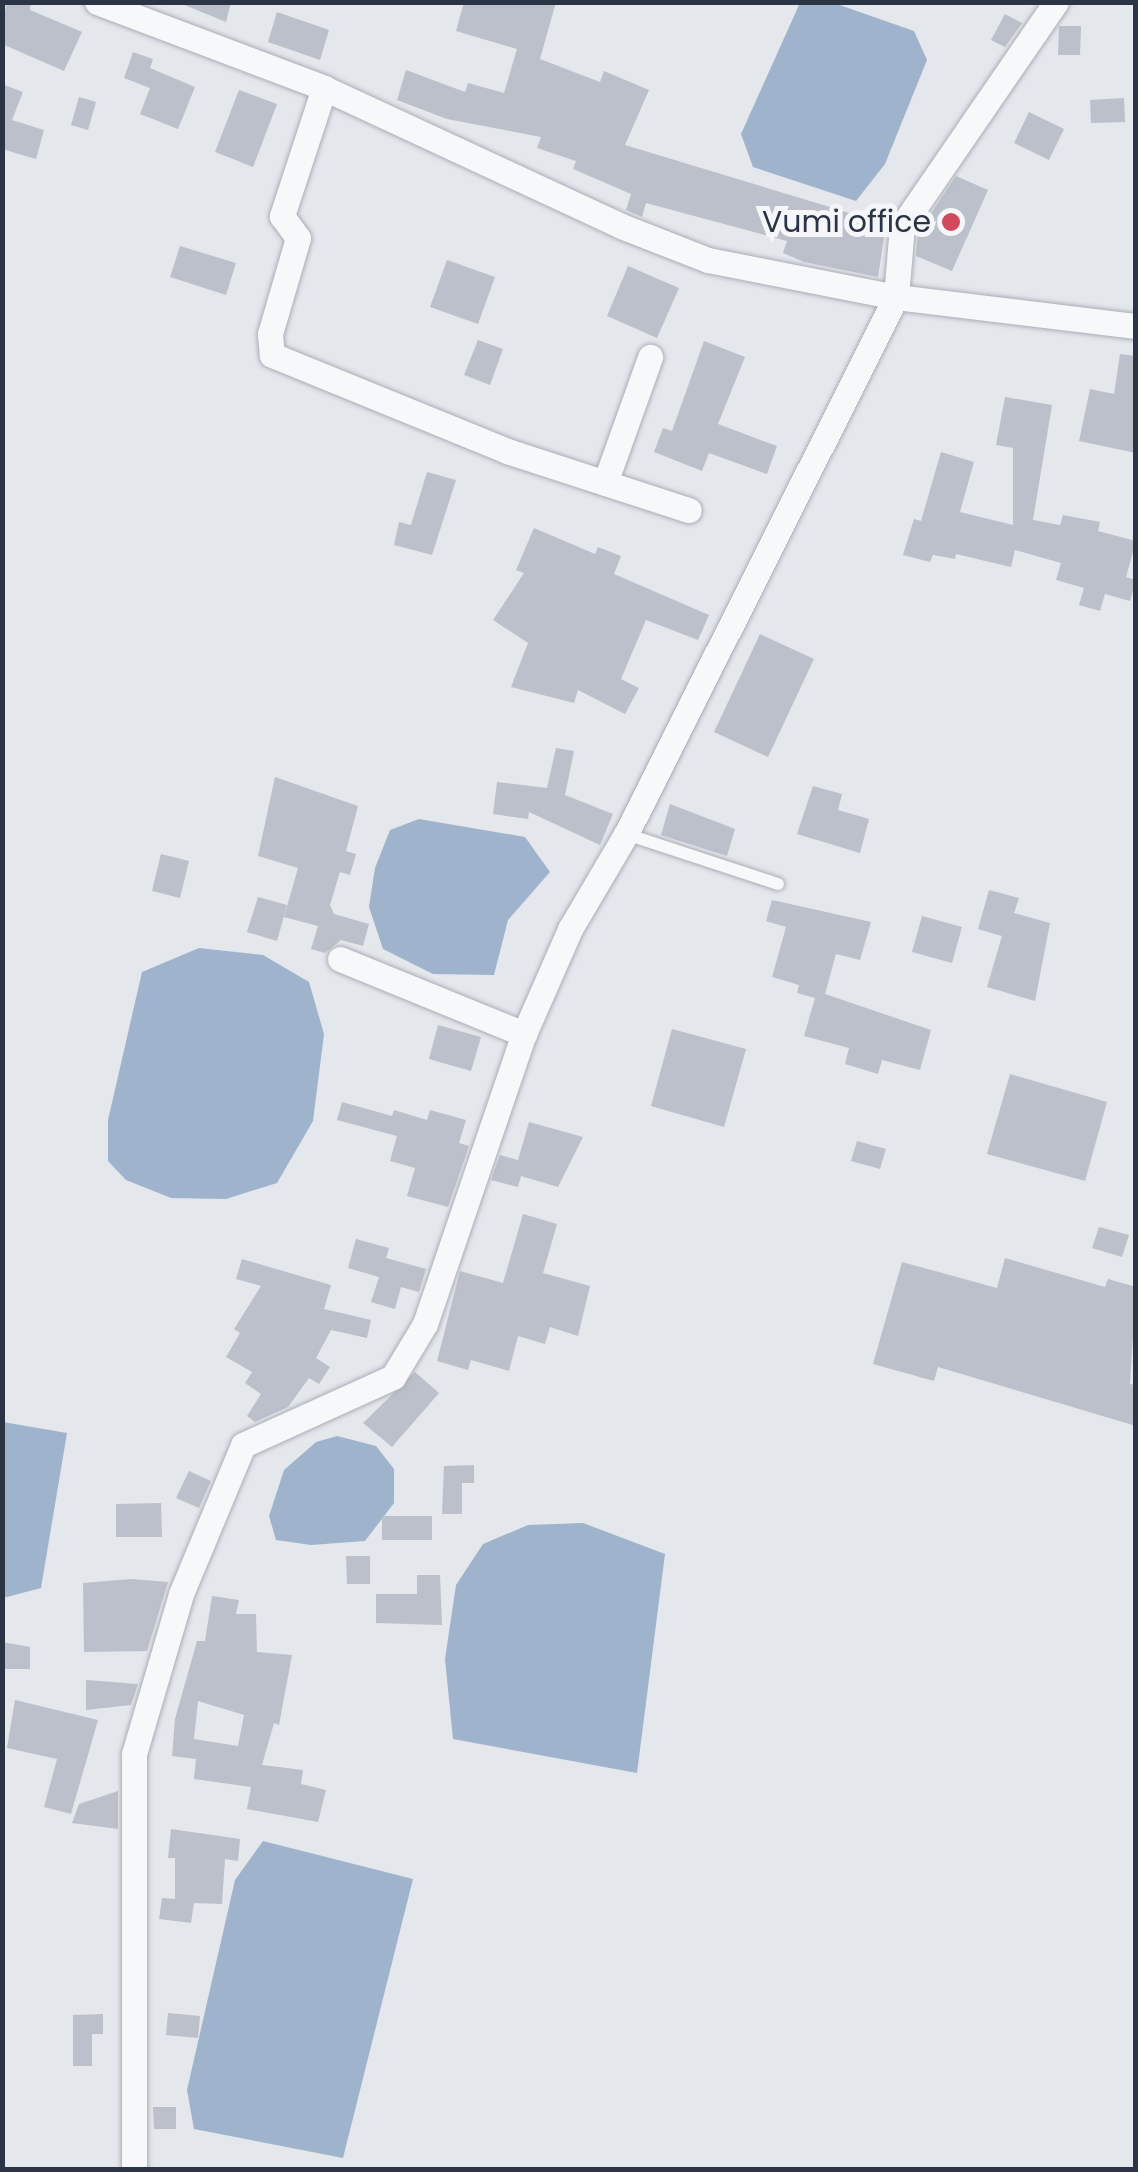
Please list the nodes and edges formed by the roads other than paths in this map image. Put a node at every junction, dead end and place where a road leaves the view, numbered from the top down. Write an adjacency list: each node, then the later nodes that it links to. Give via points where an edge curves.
1 (97, 2): 3 (street)
2 (1056, 2): 4 (street, via 902,226)
3 (324, 88): 4 (street, via 708,260); 7 (street, via 282,216 298,238 270,334 272,356)
4 (896, 298): 5 (street); 9 (street)
5 (1136, 326)
6 (650, 357): 7 (street)
7 (605, 483): 8 (street)
8 (689, 510)
9 (626, 834): 10 (lane); 12 (street, via 570,928)
10 (778, 884)
11 (340, 959): 12 (street)
12 (524, 1034): 13 (street, via 425,1324 401,1364 392,1377 243,1445 180,1594 134,1754)
13 (134, 2170)

